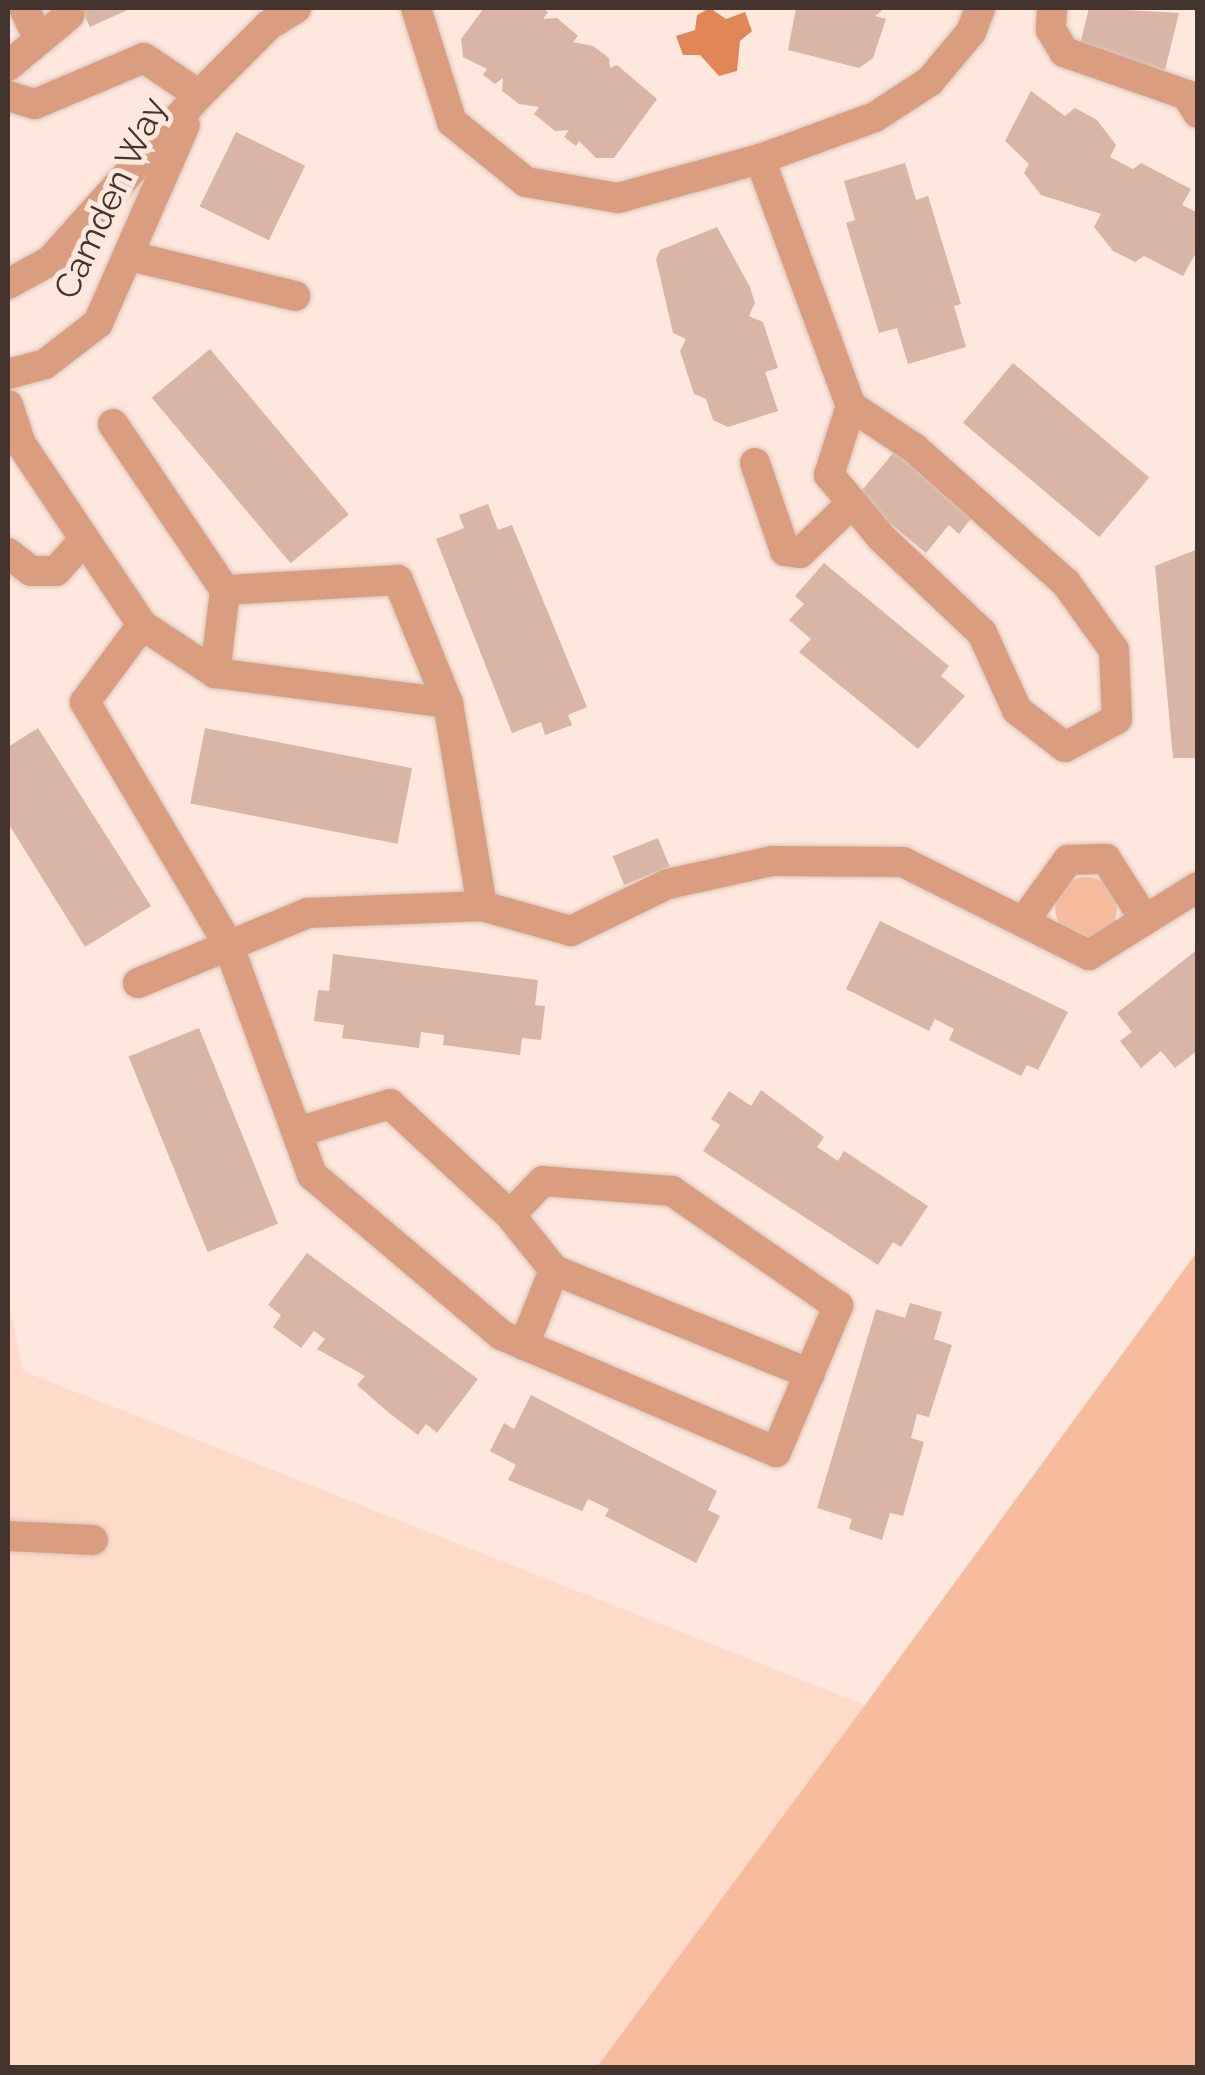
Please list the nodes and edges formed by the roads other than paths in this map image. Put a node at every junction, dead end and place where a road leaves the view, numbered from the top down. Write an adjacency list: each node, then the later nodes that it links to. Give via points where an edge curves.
1 (24, 8): 7 (street)
2 (296, 8): 9 (street)
3 (416, 8): 12 (street, via 452,122 526,182 618,198)
4 (980, 8): 12 (street, via 971,32 930,81 875,117)
5 (1052, 8): 11 (street, via 1051,30 1064,52 1187,94)
6 (70, 14): 7 (street)
7 (39, 40): 8 (street)
8 (8, 66)
9 (199, 95): 10 (street, via 144,58 36,104); 13 (street, Camden Way); 14 (street, Camden Way, via 50,261)
10 (8, 96)
11 (1198, 113)
12 (760, 159): 18 (street)
13 (130, 256): 15 (street); 16 (street, Camden Way, via 98,322 45,364)
14 (8, 284)
15 (295, 296)
16 (8, 374)
17 (8, 405): 21 (street)
18 (851, 406): 22 (street, via 829,474); 22 (street, via 914,448 1066,583 1114,650 1116,719 1065,746 1017,710 982,633)
19 (113, 424): 25 (street)
20 (755, 462): 22 (street, via 785,551 800,553)
21 (20, 470): 23 (street)
22 (852, 503)
23 (84, 540): 24 (street, via 56,570 31,571); 26 (street)
24 (8, 552)
25 (225, 590): 27 (street); 28 (street, via 398,580)
26 (142, 624): 27 (street); 33 (street, via 86,702)
27 (215, 673): 28 (street)
28 (448, 703): 30 (street)
29 (1198, 887): 31 (street)
30 (482, 906): 32 (street, via 571,931 668,884 772,861 904,862); 33 (street, via 308,913)
31 (1145, 920): 32 (street, via 1089,955); 32 (street, via 1106,859 1068,860)
32 (1023, 922)
33 (228, 944): 34 (street); 35 (street)
34 (138, 983)
35 (296, 1132): 36 (street, via 390,1104); 38 (street, via 312,1175 502,1335)
36 (510, 1216): 37 (street); 39 (street, via 543,1180 672,1191 838,1306)
37 (554, 1270): 38 (street); 39 (street)
38 (524, 1345): 39 (street, via 776,1452)
39 (810, 1374)
40 (8, 1536): 41 (street)
41 (93, 1540)

